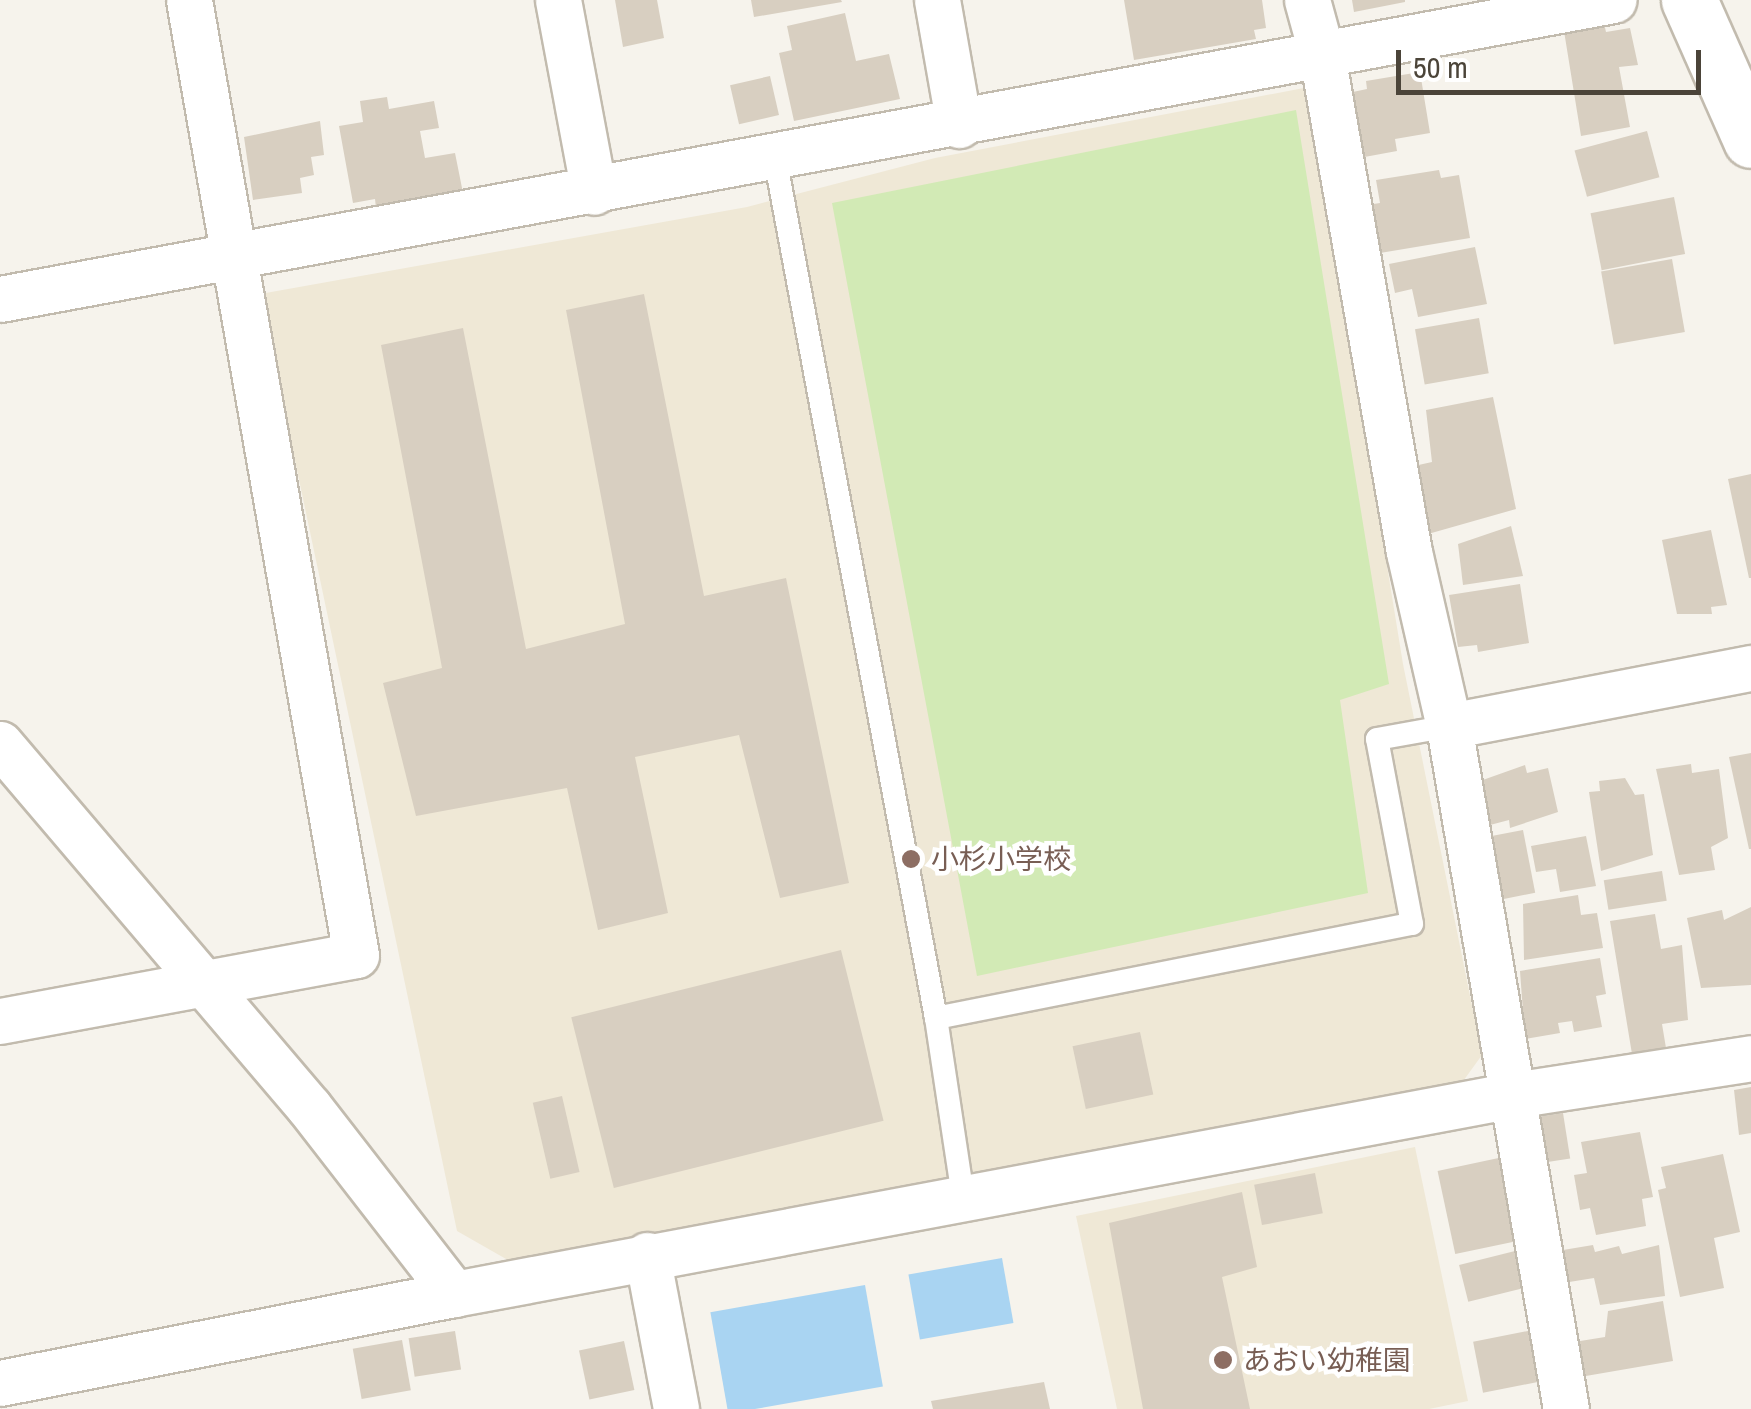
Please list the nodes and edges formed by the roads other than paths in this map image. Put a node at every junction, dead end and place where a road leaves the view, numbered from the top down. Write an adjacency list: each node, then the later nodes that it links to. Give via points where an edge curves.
1 (189, 0): 12 (street)
2 (558, 0): 11 (street)
3 (937, 0): 8 (street)
4 (1307, 0): 7 (street)
5 (1614, 0): 7 (street)
6 (1689, 0): 9 (street)
7 (1322, 55): 8 (street); 15 (street, via 1409,552)
8 (960, 125): 10 (street)
9 (1751, 140)
10 (775, 158): 11 (street); 18 (lane)
11 (594, 192): 12 (street)
12 (238, 256): 13 (street); 17 (street, via 356,954)
13 (0, 299)
14 (1751, 668): 15 (street)
15 (1449, 726): 18 (lane, via 1377,738 1412,924); 21 (street)
16 (0, 744): 17 (street)
17 (204, 987): 19 (street); 24 (street, via 309,1107)
18 (936, 1018): 22 (lane)
19 (0, 1021)
20 (1751, 1058): 21 (street)
21 (1512, 1095): 22 (street); 27 (street)
22 (964, 1203): 23 (street)
23 (646, 1255): 24 (street); 26 (street)
24 (454, 1294): 25 (street)
25 (0, 1383)
26 (676, 1409)
27 (1566, 1409)

